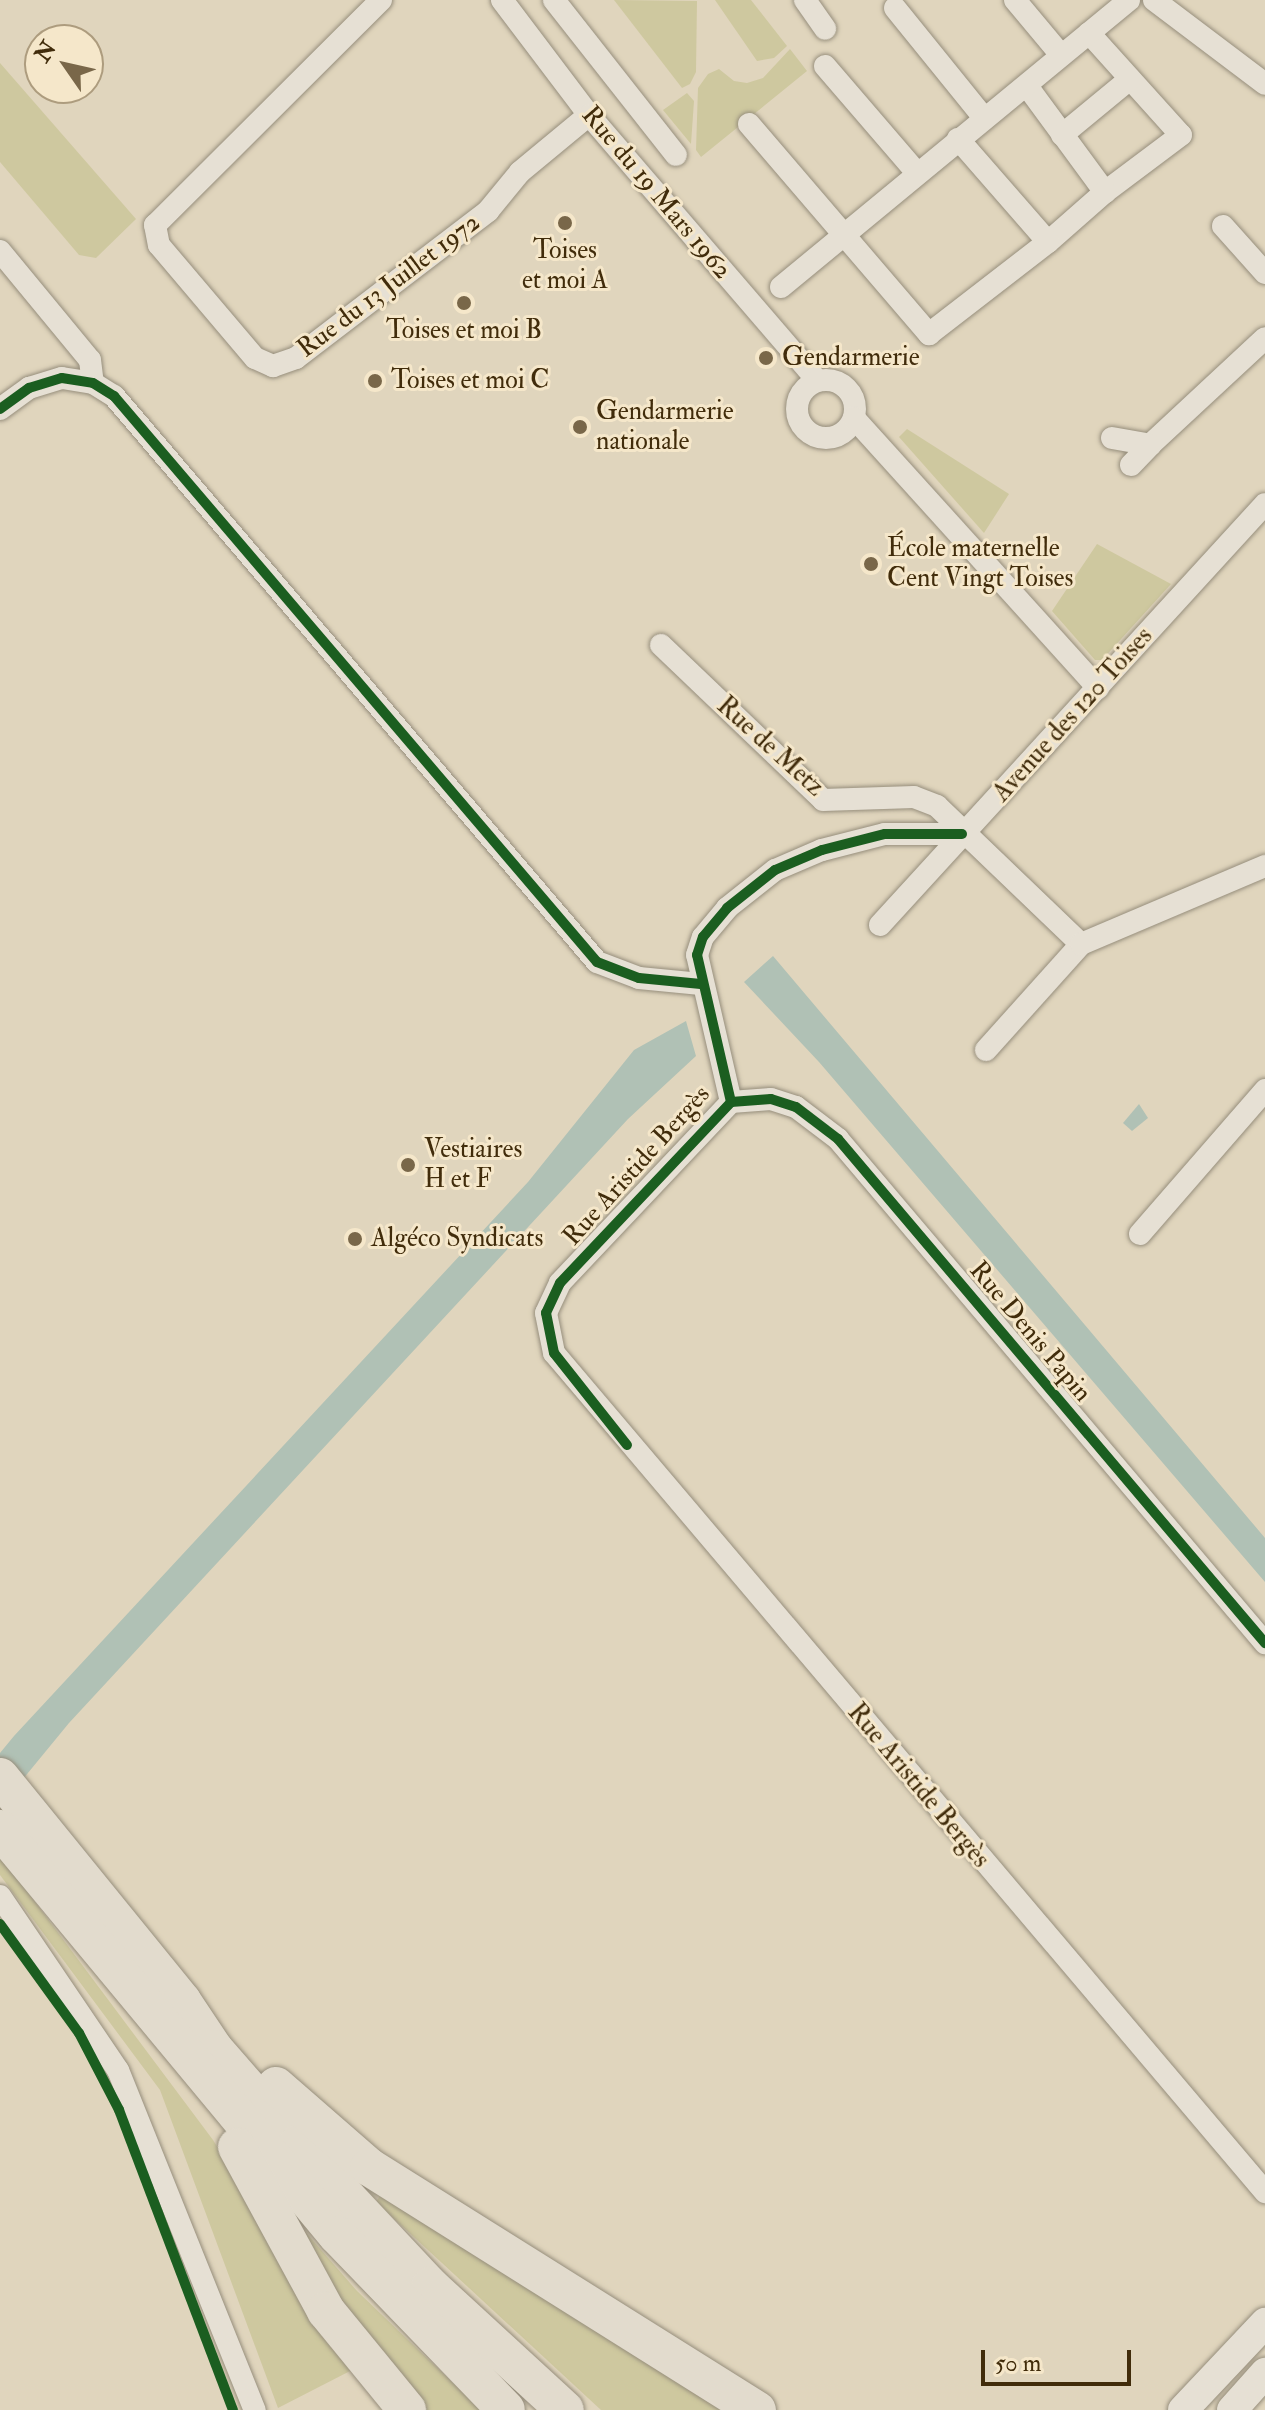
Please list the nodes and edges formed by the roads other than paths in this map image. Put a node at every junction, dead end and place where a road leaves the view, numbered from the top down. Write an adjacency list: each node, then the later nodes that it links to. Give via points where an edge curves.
1 (381, 0): 16 (street, Rue du 13 Juillet 1972, via 155,225 159,245 255,358 273,366 296,358 488,211 520,172)
2 (502, 0): 16 (street, Rue du 19 Mars 1962)
3 (554, 0): 21 (street)
4 (805, 0): 9 (street)
5 (1015, 0): 11 (street)
6 (1129, 0): 10 (street)
7 (1154, 0): 14 (street)
8 (895, 8): 17 (street)
9 (825, 29)
10 (1089, 33): 11 (street); 13 (street)
11 (1061, 55): 15 (street)
12 (825, 66): 22 (street)
13 (1130, 79): 19 (street); 23 (street, via 1181,135)
14 (1265, 84)
15 (1027, 86): 17 (street); 19 (street)
16 (589, 115): 31 (street, Rue du 19 Mars 1962)
17 (984, 118): 20 (street)
18 (749, 124): 25 (street)
19 (1062, 135): 23 (street)
20 (958, 139): 22 (street); 26 (street)
21 (676, 155)
22 (917, 173): 25 (street)
23 (1105, 192): 26 (street)
24 (1223, 226): 28 (street)
25 (843, 233): 26 (street, via 929,334); 29 (street)
26 (1048, 242)
27 (0, 251): 32 (street, via 90,360)
28 (1265, 273)
29 (781, 287)
30 (1265, 338): 36 (street)
31 (817, 380): 34 (street, Rue du 19 Mars 1962, via 834,380 848,388 855,402); 34 (street, via 797,402 803,428 815,437 831,438 846,431)
32 (93, 383): 33 (street, via 62,378 29,388); 45 (street, via 114,396 597,962 639,978)
33 (0, 409)
34 (854, 418): 40 (street, Rue du 19 Mars 1962)
35 (1112, 438): 36 (street)
36 (1150, 445): 37 (street)
37 (1131, 465)
38 (1265, 504): 40 (street, Avenue des 120 Toises)
39 (661, 645): 41 (street, Rue de Metz, via 823,800 914,797 937,806)
40 (1098, 688): 41 (street, Avenue des 120 Toises)
41 (962, 834): 43 (street, Avenue des 120 Toises); 44 (street, Rue de Metz); 45 (street, Rue Aristide Bergès, via 885,834 822,850 775,870 727,908 703,937 697,955)
42 (1265, 866): 44 (street)
43 (880, 925)
44 (1081, 944): 46 (street)
45 (701, 984): 48 (street, Rue Aristide Bergès)
46 (986, 1050)
47 (1265, 1090): 49 (street)
48 (731, 1102): 50 (street, Rue Denis Papin, via 771,1099 796,1107 838,1139); 55 (street, Rue Aristide Bergès, via 560,1283 546,1313 554,1353)
49 (1140, 1234)
50 (1265, 1643)
51 (6, 1802): 53 (highway); 54 (highway)
52 (0, 1896): 61 (street, via 118,2070)
53 (182, 2001): 64 (highway, via 214,2049 372,2227); 65 (highway, via 228,2035 300,2110 369,2167)
54 (199, 2075): 62 (highway, via 208,2110 267,2197 326,2311); 63 (highway, via 375,2278)
55 (1265, 2192)
56 (1265, 2323): 58 (main road)
57 (1265, 2337): 58 (main road)
58 (1228, 2367): 66 (main road)
59 (1265, 2373): 67 (main road)
60 (1265, 2388): 67 (main road)
61 (255, 2410)
62 (407, 2410)
63 (506, 2410)
64 (565, 2410)
65 (757, 2410)
66 (1183, 2410)
67 (1235, 2410)

